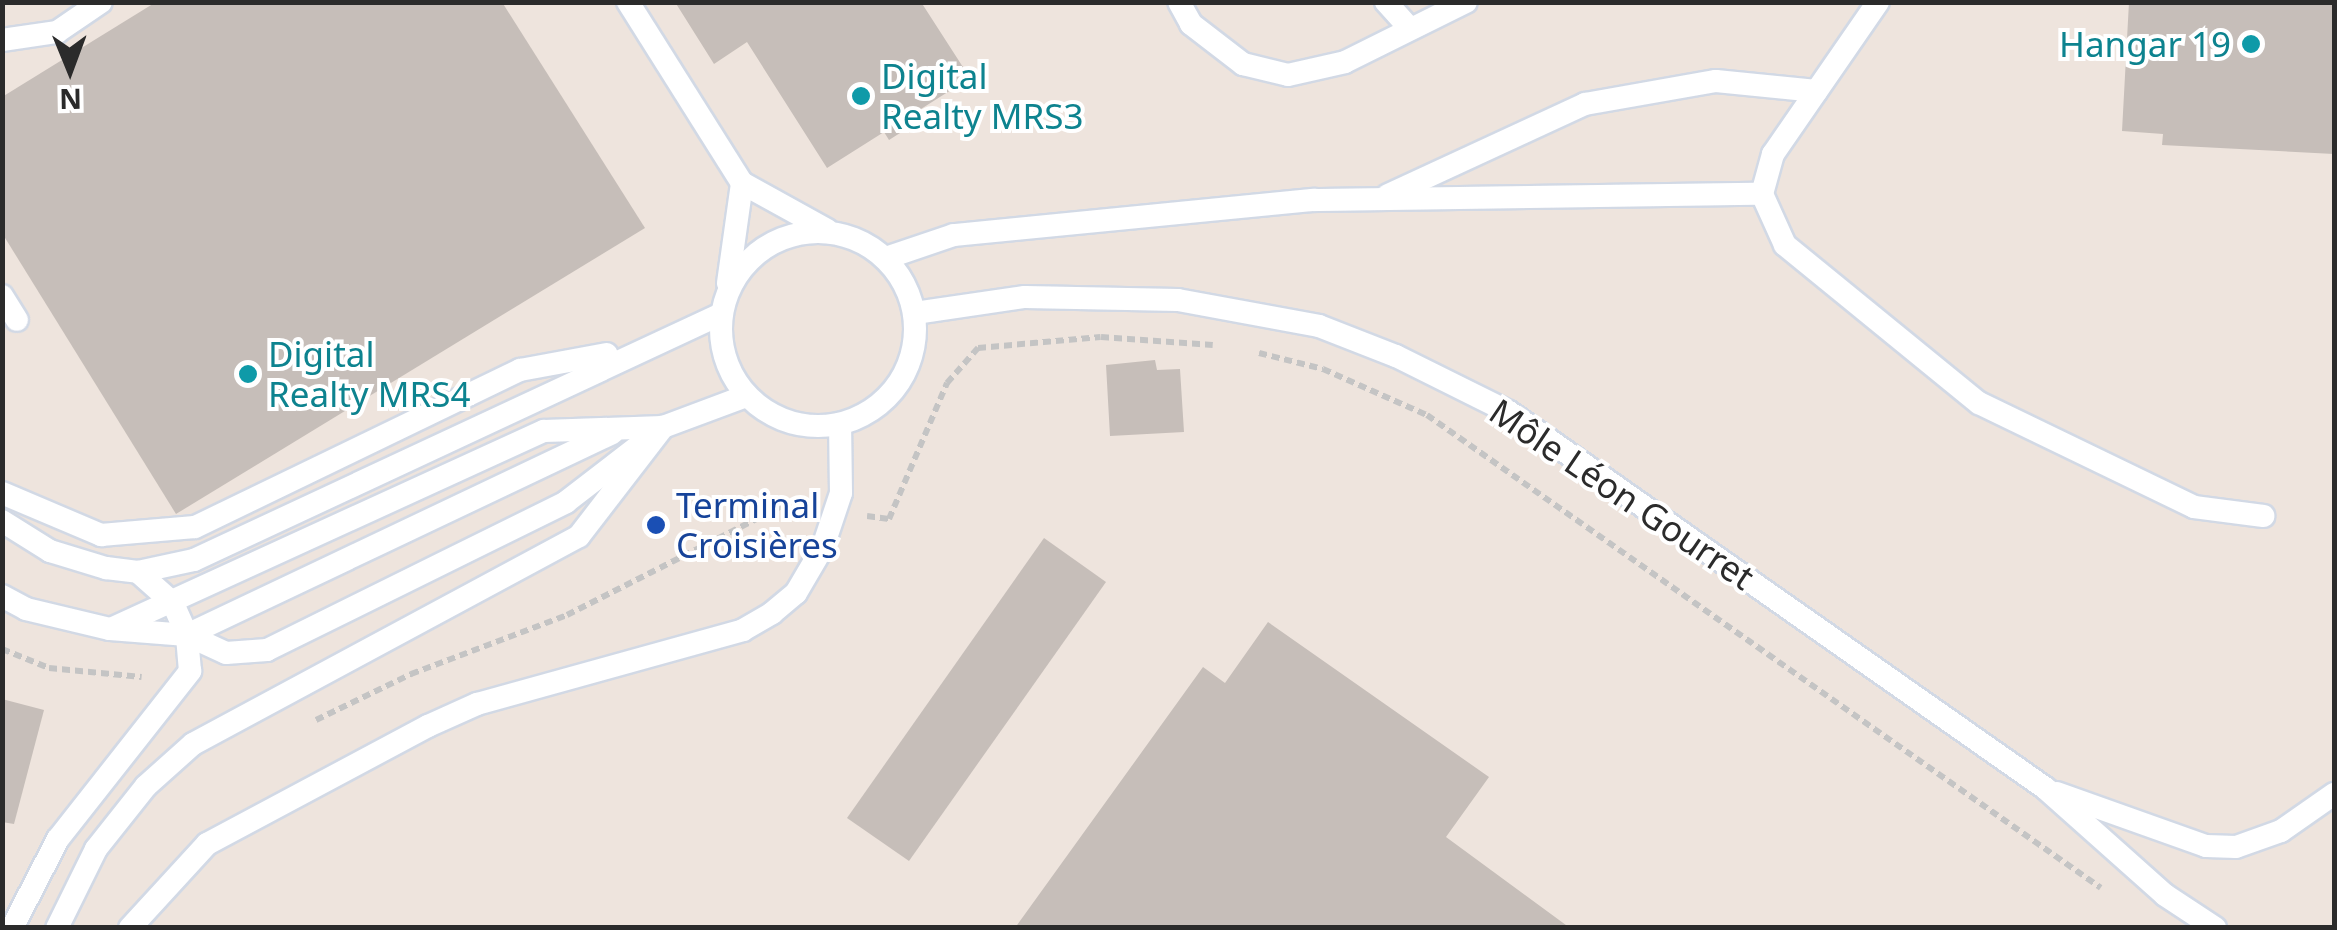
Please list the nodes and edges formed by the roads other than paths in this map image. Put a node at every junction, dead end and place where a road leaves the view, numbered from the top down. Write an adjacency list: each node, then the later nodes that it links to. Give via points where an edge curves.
1 (101, 2): 8 (lane, via 57,32)
2 (628, 2): 10 (lane)
3 (1179, 2): 7 (lane, via 1191,24 1243,64 1288,75 1344,62)
4 (1386, 2): 7 (lane)
5 (1466, 2): 7 (lane)
6 (1878, 2): 9 (lane)
7 (1410, 30)
8 (2, 40)
9 (1817, 92): 11 (lane, via 1773,154); 12 (lane, via 1716,81 1585,104)
10 (742, 183): 13 (lane); 16 (lane)
11 (1762, 194): 12 (lane); 25 (lane, via 1785,245 1979,403 2194,507)
12 (1379, 199): 14 (lane, via 954,235)
13 (830, 232): 14 (lane); 16 (lane, via 798,233 768,245 743,265)
14 (886, 258): 17 (lane)
15 (2, 296): 18 (lane)
16 (724, 303): 19 (lane); 20 (lane, via 724,358)
17 (915, 312): 21 (lane, via 906,372 890,396); 32 (lane, Môle Léon Gourret, via 1025,297 1178,300 1319,326 1396,356 1509,412)
18 (17, 320)
19 (635, 349): 24 (lane, via 520,370 195,527 101,534); 27 (lane, via 194,560)
20 (746, 396): 21 (lane, via 789,422); 22 (lane)
21 (840, 424): 36 (lane, via 841,494 823,547 796,593 772,613 743,630 477,704 428,726 206,844)
22 (663, 427): 23 (lane); 31 (lane, via 566,502 266,650 226,652); 35 (lane, via 579,536 194,744 146,786 96,849)
23 (618, 430): 29 (lane, via 544,431); 31 (lane)
24 (2, 493)
25 (2263, 516)
26 (2, 521): 27 (lane, via 50,551)
27 (138, 572): 29 (lane)
28 (2, 596): 30 (lane, via 26,609)
29 (172, 603): 30 (lane); 31 (lane)
30 (110, 629): 31 (lane)
31 (187, 636): 34 (lane, via 190,671 58,840)
32 (2045, 788): 33 (lane, Môle Léon Gourret, via 2206,846 2236,847 2280,831); 37 (lane, Môle Léon Gourret, via 2165,895)
33 (2334, 794)
34 (12, 928)
35 (57, 928)
36 (130, 928)
37 (2214, 928)

